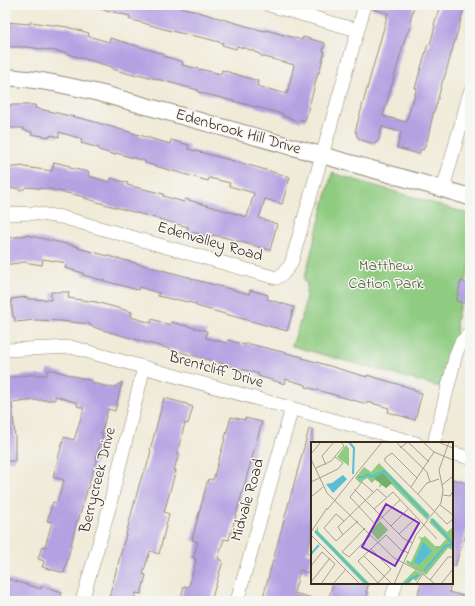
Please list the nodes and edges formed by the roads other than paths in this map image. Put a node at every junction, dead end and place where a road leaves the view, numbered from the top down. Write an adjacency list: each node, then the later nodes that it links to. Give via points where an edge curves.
1 (269, 5): 3 (street)
2 (365, 5): 3 (street)
3 (357, 30): 6 (street)
4 (5, 77): 6 (street, Edenbrook Hill Drive, via 50,82 103,94)
5 (470, 92): 7 (street)
6 (321, 156): 7 (street, Edenbrook Hill Drive); 9 (street, Edenvalley Road, via 290,264 283,274 276,278 61,217 32,213)
7 (443, 189): 8 (street, Edenbrook Hill Drive)
8 (470, 197)
9 (5, 214)
10 (470, 335): 15 (street, via 462,342 456,354)
11 (5, 350): 12 (street, Brentcliff Drive, via 71,347)
12 (144, 367): 13 (street, Brentcliff Drive); 19 (street, Berrycreek Drive, via 108,512)
13 (292, 408): 14 (street, Brentcliff Drive); 20 (street, Midvale Road)
14 (412, 442)
15 (434, 442)
16 (453, 453): 17 (street)
17 (470, 458)
18 (396, 584): 21 (street)
19 (82, 601)
20 (237, 601)
21 (391, 601)

